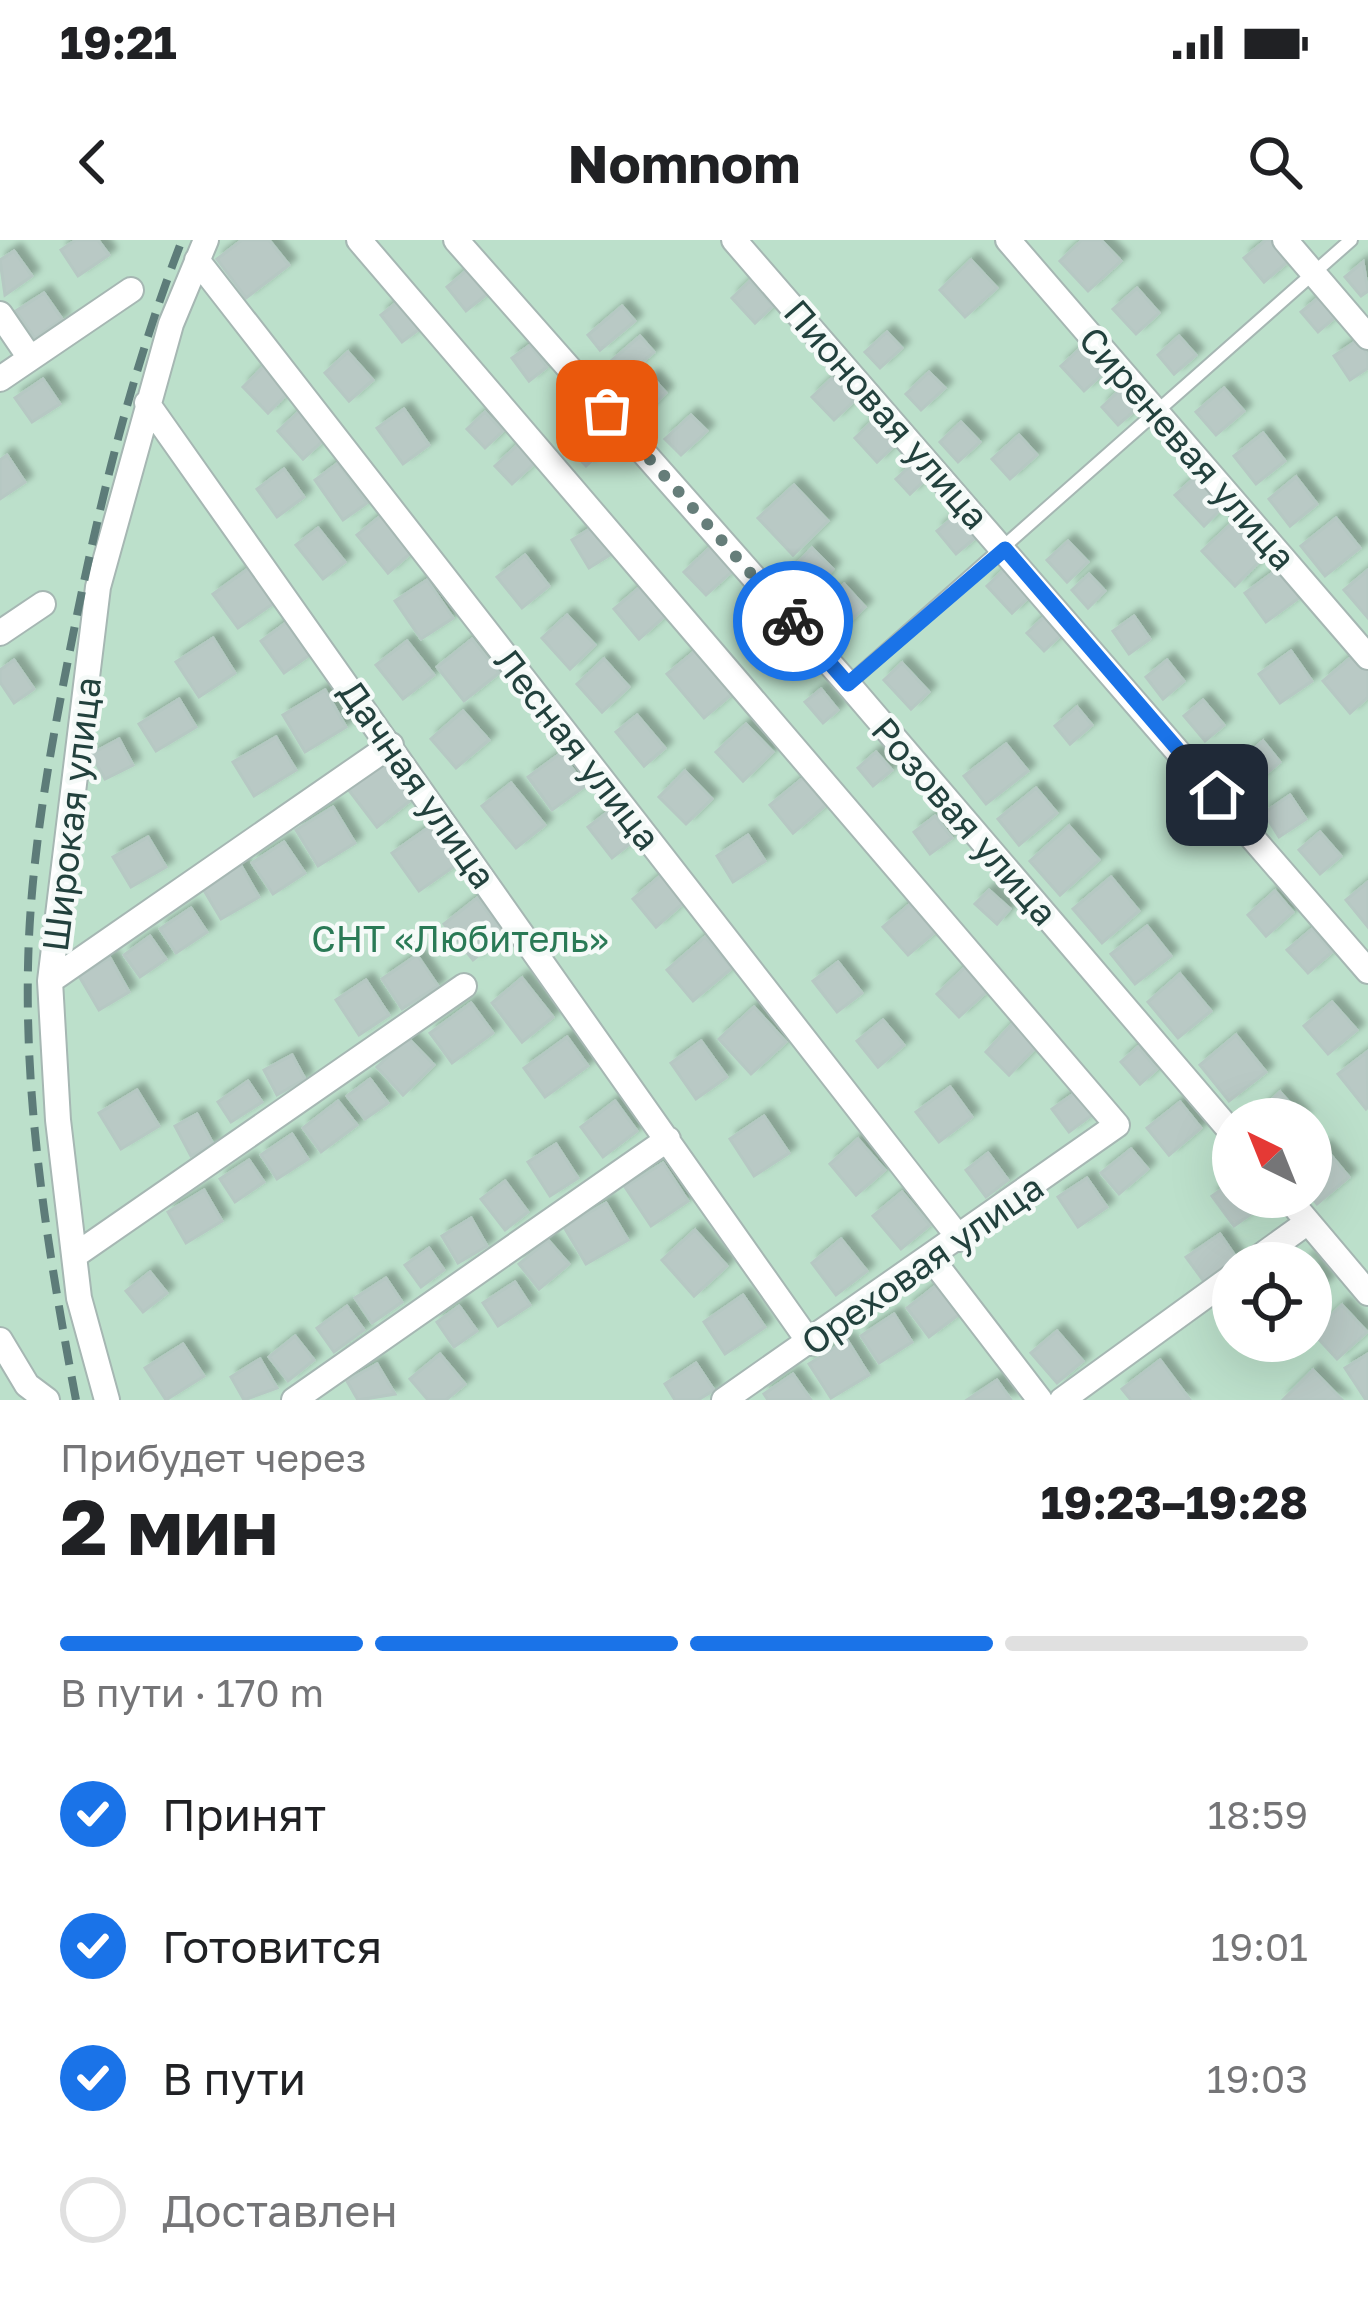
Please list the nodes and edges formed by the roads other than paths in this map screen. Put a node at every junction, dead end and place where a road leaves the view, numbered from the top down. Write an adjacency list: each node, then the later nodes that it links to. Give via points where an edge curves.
1 (359, 240): 29 (street, Ореховая улица, via 1117,1125)
2 (456, 240): 20 (street, Розовая улица)
3 (734, 240): 16 (street, Пионовая улица)
4 (1008, 240): 15 (street, Сиреневая улица)
5 (1285, 240): 8 (street)
6 (1351, 240): 8 (lane)
7 (201, 250): 14 (street, Широкая улица); 29 (street, Лесная улица)
8 (1314, 274): 11 (street); 15 (lane)
9 (130, 290): 12 (street)
10 (0, 314): 12 (street)
11 (1368, 338)
12 (30, 358): 13 (street)
13 (0, 379)
14 (147, 403): 21 (street, Дачная улица); 23 (street, Широкая улица, via 98,586)
15 (1159, 413): 16 (lane); 19 (street, Сиреневая улица)
16 (1005, 549): 20 (lane); 22 (street, Пионовая улица)
17 (43, 604): 18 (street)
18 (0, 633)
19 (1368, 657)
20 (848, 684): 25 (street, Розовая улица)
21 (391, 745): 23 (street); 26 (street, Дачная улица)
22 (1368, 971)
23 (50, 981): 31 (street, Широкая улица)
24 (464, 986): 31 (street)
25 (1212, 1109)
26 (668, 1139): 36 (street, Дачная улица); 40 (street)
27 (1305, 1218): 28 (street)
28 (1308, 1222): 30 (street); 34 (street)
29 (960, 1239): 32 (street, Ореховая улица)
30 (1280, 1242)
31 (77, 1254): 39 (street, Широкая улица, via 79,1298)
32 (932, 1258): 36 (street, Ореховая улица); 41 (street)
33 (1212, 1291): 42 (street)
34 (1368, 1293)
35 (0, 1340): 38 (street, via 27,1385)
36 (810, 1343): 37 (street, Ореховая улица)
37 (730, 1399)
38 (47, 1400)
39 (106, 1400)
40 (294, 1400)
41 (1040, 1400)
42 (1062, 1400)

